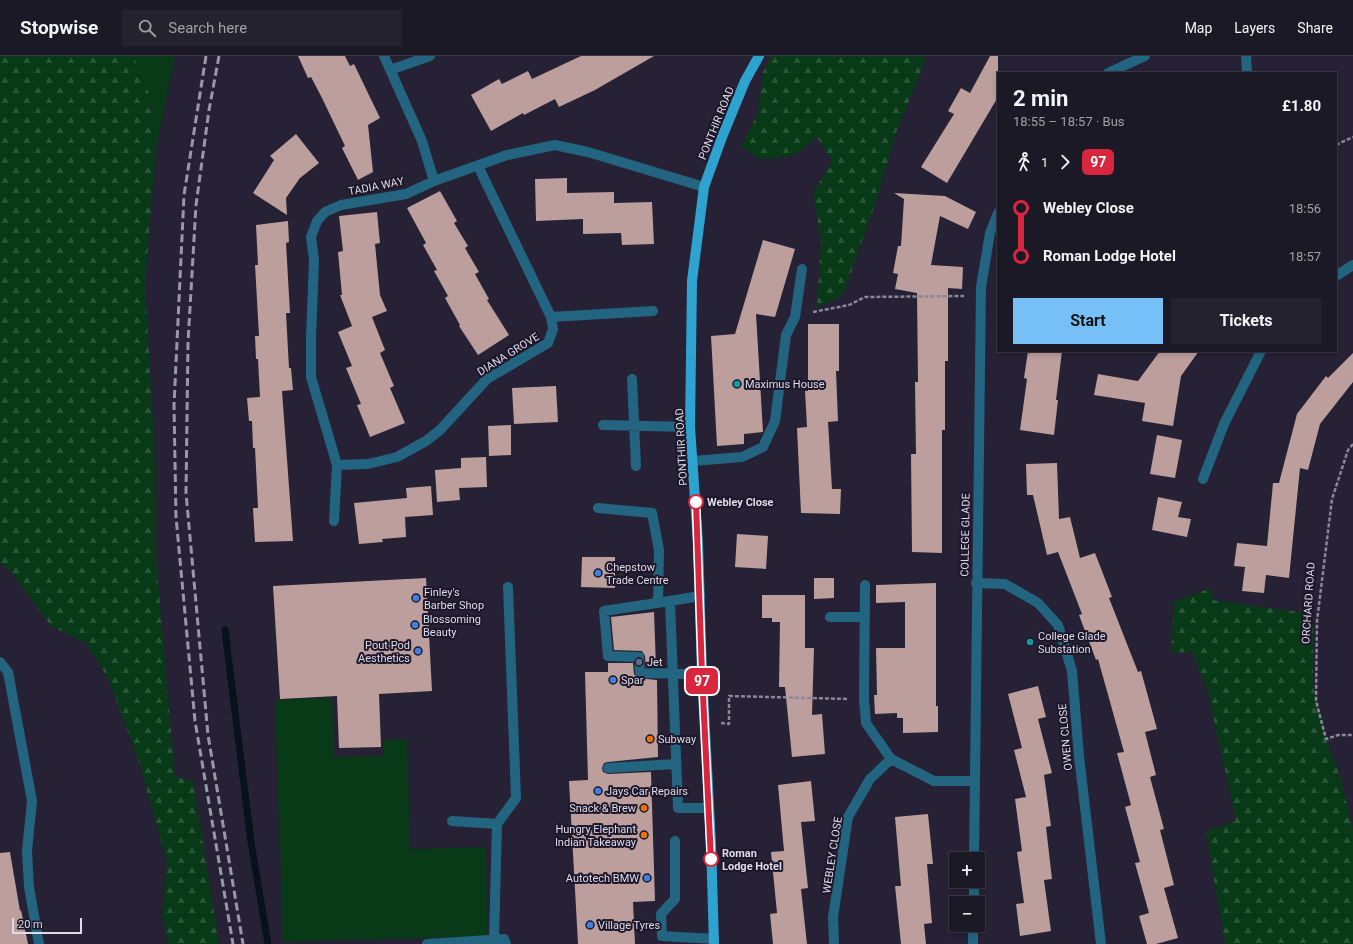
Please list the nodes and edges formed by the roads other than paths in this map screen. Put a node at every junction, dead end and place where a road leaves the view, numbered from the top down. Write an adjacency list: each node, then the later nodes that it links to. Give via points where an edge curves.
1 (384, 56): 6 (street)
2 (430, 56): 6 (street)
3 (759, 56): 11 (main road, PONTHIR ROAD, via 745,81)
4 (1145, 56): 7 (street)
5 (1246, 56): 8 (street)
6 (390, 70): 10 (street, via 422,141)
7 (1110, 72)
8 (1247, 72)
9 (478, 166): 10 (street, TADIA WAY); 11 (street, TADIA WAY, via 507,155 555,145 588,152); 17 (street, DIANA GROVE)
10 (434, 181): 24 (street, TADIA WAY, via 406,194 341,205 325,212 317,221 311,237 314,260 311,377)
11 (704, 187): 22 (main road, PONTHIR ROAD, via 692,281)
12 (997, 215): 29 (street, COLLEGE GLADE, via 990,232 981,287)
13 (1353, 265): 15 (street)
14 (802, 270): 23 (street, via 796,312 786,335 775,421 763,447 742,457)
15 (1337, 275)
16 (653, 311): 17 (street)
17 (551, 317): 24 (street, DIANA GROVE, via 553,329 548,343 487,379 440,430 426,441 397,457 368,464)
18 (1260, 352): 26 (street, via 1224,424)
19 (632, 380): 21 (street)
20 (603, 425): 21 (street)
21 (634, 426): 22 (street); 25 (street)
22 (690, 427): 23 (main road, PONTHIR ROAD)
23 (693, 461): 32 (main road, PONTHIR ROAD)
24 (337, 465): 28 (street, TADIA WAY)
25 (636, 466)
26 (1203, 478)
27 (598, 508): 34 (street, via 652,513 659,550)
28 (334, 521)
29 (976, 583): 43 (street, COLLEGE GLADE); 57 (street, OWEN CLOSE, via 1006,584 1038,603 1058,625 1072,670 1079,756)
30 (865, 585): 36 (street)
31 (508, 587): 46 (street, via 516,798)
32 (700, 596): 33 (street); 38 (main road, PONTHIR ROAD)
33 (670, 601): 34 (street); 39 (street)
34 (658, 603): 39 (street, via 604,611 608,656 639,657 640,673)
35 (830, 617): 36 (street)
36 (864, 617): 40 (street, via 866,723)
37 (0, 662): 52 (street, via 8,672 32,801 27,851 29,887)
38 (702, 674): 39 (street); 44 (main road, PONTHIR ROAD)
39 (673, 675): 41 (street)
40 (891, 759): 43 (street, via 934,781); 55 (street, WEBLEY CLOSE, via 870,779 848,817 833,917)
41 (676, 764): 42 (street); 44 (street, via 678,808)
42 (608, 768)
43 (975, 781): 48 (street, COLLEGE GLADE)
44 (708, 808): 51 (main road, PONTHIR ROAD)
45 (452, 821): 46 (street)
46 (497, 824): 50 (street)
47 (675, 841): 51 (street, via 675,899 661,914 662,936)
48 (974, 852)
49 (973, 932): 56 (street)
50 (494, 940): 53 (street); 54 (street, via 504,939)
51 (714, 941)
52 (39, 944)
53 (427, 944)
54 (506, 944)
55 (834, 944)
56 (973, 944)
57 (1101, 944)

